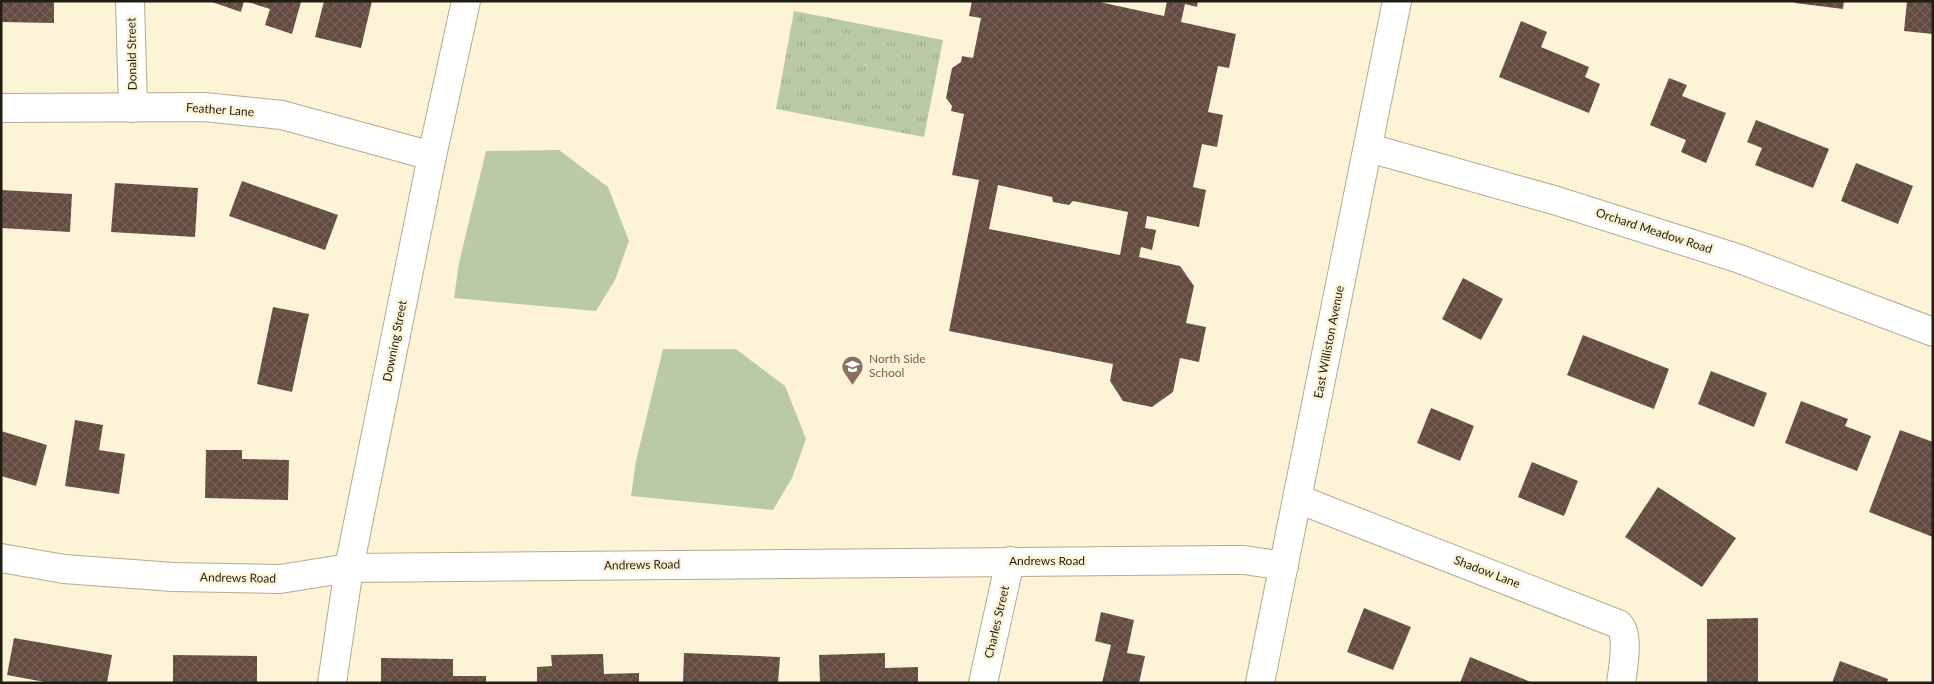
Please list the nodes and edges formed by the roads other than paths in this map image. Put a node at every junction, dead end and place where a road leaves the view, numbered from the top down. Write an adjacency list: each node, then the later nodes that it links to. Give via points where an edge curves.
1 (130, 1): 5 (street, Donald Street)
2 (466, 1): 7 (street, Downing Street)
3 (1397, 1): 6 (street, East Williston Avenue)
4 (1, 108): 5 (street, Feather Lane)
5 (133, 108): 7 (street, Feather Lane, via 204,107 282,115)
6 (1369, 148): 8 (street, Orchard Meadow Road, via 1557,201 1737,258); 9 (street, East Williston Avenue)
7 (432, 156): 13 (street, Downing Street)
8 (1933, 332)
9 (1298, 499): 12 (street, East Williston Avenue); 17 (street, Shadow Lane, via 1618,624 1624,635)
10 (1, 558): 13 (street, Andrews Road, via 64,569 173,578 280,579)
11 (1010, 561): 12 (street, Andrews Road, via 1244,560); 13 (street, Andrews Road); 15 (street, Charles Street)
12 (1284, 566): 16 (street, East Williston Avenue)
13 (349, 568): 14 (street, Downing Street)
14 (332, 683)
15 (983, 683)
16 (1260, 683)
17 (1621, 683)

